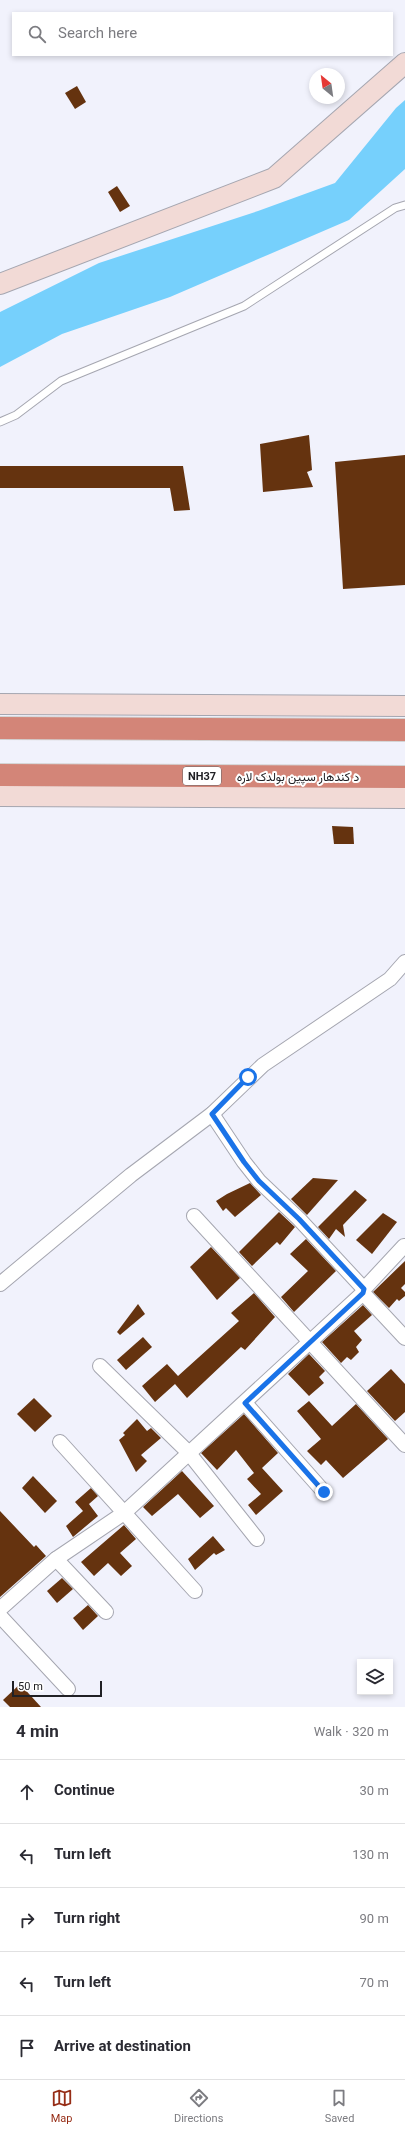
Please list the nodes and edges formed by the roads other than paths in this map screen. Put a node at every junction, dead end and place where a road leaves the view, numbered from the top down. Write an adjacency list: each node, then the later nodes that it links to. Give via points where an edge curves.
1 (405, 63): 3 (street, via 274,178)
2 (405, 204): 4 (lane, via 394,208 244,306 61,381 16,415)
3 (0, 284)
4 (0, 422)
5 (0, 704): 6 (street)
6 (405, 706)
7 (0, 728): 8 (highway)
8 (405, 730)
9 (0, 775): 10 (highway, د کندهار سپین بولدک لاره / NH37)
10 (405, 777)
11 (0, 796): 12 (street)
12 (405, 798)
13 (405, 962): 14 (street, via 390,979 263,1065)
14 (212, 1114): 17 (street, via 131,1175); 18 (street, via 259,1181 299,1219)
15 (194, 1216): 20 (street)
16 (404, 1246): 18 (street)
17 (0, 1284)
18 (363, 1291): 19 (street); 20 (street)
19 (405, 1338)
20 (310, 1343): 22 (street); 24 (street)
21 (100, 1366): 25 (street)
22 (245, 1403): 25 (street); 26 (street)
23 (60, 1442): 27 (street)
24 (405, 1445)
25 (188, 1452): 27 (street); 28 (street)
26 (324, 1492)
27 (124, 1513): 29 (street); 30 (street)
28 (257, 1538)
29 (56, 1558): 31 (street); 32 (street)
30 (195, 1591)
31 (0, 1609)
32 (106, 1612)
33 (0, 1616): 34 (street)
34 (68, 1689)

